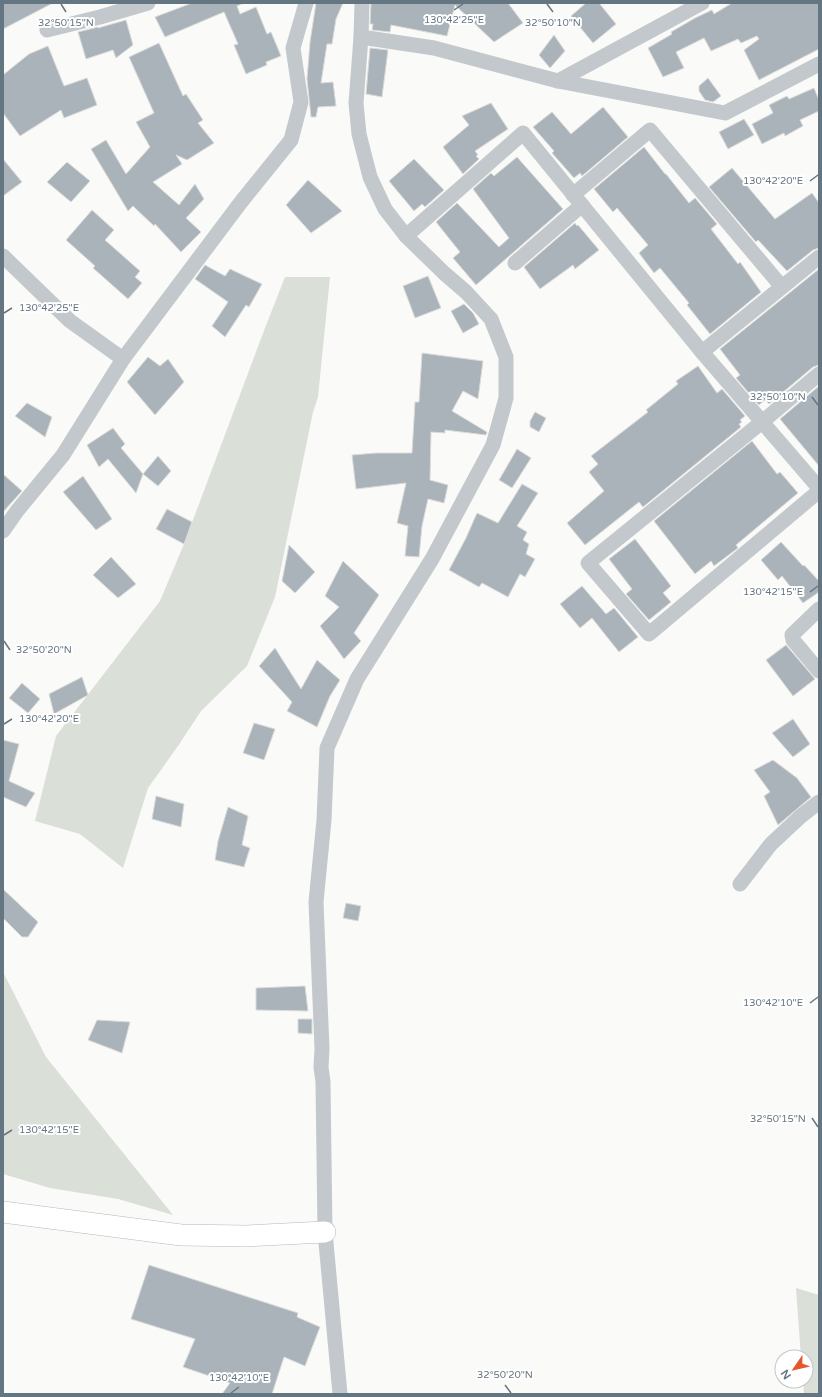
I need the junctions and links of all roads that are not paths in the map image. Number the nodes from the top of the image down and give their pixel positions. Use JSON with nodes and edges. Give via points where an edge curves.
{"nodes":[{"id":1,"x":148,"y":3,"type":"edge"},
{"id":2,"x":306,"y":3,"type":"edge"},
{"id":3,"x":362,"y":3,"type":"edge"},
{"id":4,"x":702,"y":3,"type":"edge"},
{"id":5,"x":47,"y":30,"type":"dead end"},
{"id":6,"x":361,"y":37,"type":"junction"},
{"id":7,"x":819,"y":64,"type":"edge"},
{"id":8,"x":558,"y":81,"type":"junction"},
{"id":9,"x":577,"y":200,"type":"junction"},
{"id":10,"x":406,"y":236,"type":"junction"},
{"id":11,"x":3,"y":256,"type":"edge"},
{"id":12,"x":819,"y":257,"type":"edge"},
{"id":13,"x":515,"y":263,"type":"dead end"},
{"id":14,"x":782,"y":287,"type":"junction"},
{"id":15,"x":702,"y":352,"type":"junction"},
{"id":16,"x":123,"y":359,"type":"junction"},
{"id":17,"x":819,"y":374,"type":"edge"},
{"id":18,"x":762,"y":422,"type":"junction"},
{"id":19,"x":819,"y":488,"type":"edge"},
{"id":20,"x":819,"y":492,"type":"edge"},
{"id":21,"x":3,"y":531,"type":"edge"},
{"id":22,"x":819,"y":609,"type":"edge"},
{"id":23,"x":819,"y":671,"type":"edge"},
{"id":24,"x":819,"y":802,"type":"edge"},
{"id":25,"x":740,"y":884,"type":"dead end"},
{"id":26,"x":3,"y":1212,"type":"edge"},
{"id":27,"x":325,"y":1232,"type":"junction"},
{"id":28,"x":340,"y":1394,"type":"edge"}],
"edges":[{"from":1,"to":5,"type":"street"},
{"from":2,"to":16,"type":"street","via":[[292,48],[301,102],[291,140]]},
{"from":3,"to":6,"type":"street"},
{"from":4,"to":8,"type":"street"},
{"from":6,"to":8,"type":"street","via":[[434,48]]},
{"from":6,"to":10,"type":"street","via":[[356,103],[359,134],[370,177],[385,209]]},
{"from":7,"to":8,"type":"street","via":[[725,113]]},
{"from":9,"to":10,"type":"street","via":[[523,133]]},
{"from":9,"to":13,"type":"street"},
{"from":9,"to":14,"type":"street","via":[[650,130]]},
{"from":9,"to":15,"type":"street"},
{"from":10,"to":27,"type":"street","via":[[491,319],[506,357],[506,398],[493,445],[432,559],[357,678],[327,748],[324,820],[316,902],[323,1082]]},
{"from":11,"to":16,"type":"street","via":[[70,321]]},
{"from":12,"to":14,"type":"street"},
{"from":14,"to":15,"type":"street"},
{"from":15,"to":18,"type":"street"},
{"from":16,"to":21,"type":"street","via":[[63,455]]},
{"from":17,"to":18,"type":"street"},
{"from":18,"to":19,"type":"street"},
{"from":18,"to":20,"type":"street","via":[[588,563],[649,634]]},
{"from":22,"to":23,"type":"street","via":[[792,634],[793,640]]},
{"from":24,"to":25,"type":"street","via":[[771,844]]},
{"from":26,"to":27,"type":"street","via":[[181,1235],[246,1236]]},
{"from":27,"to":28,"type":"street"}]}
